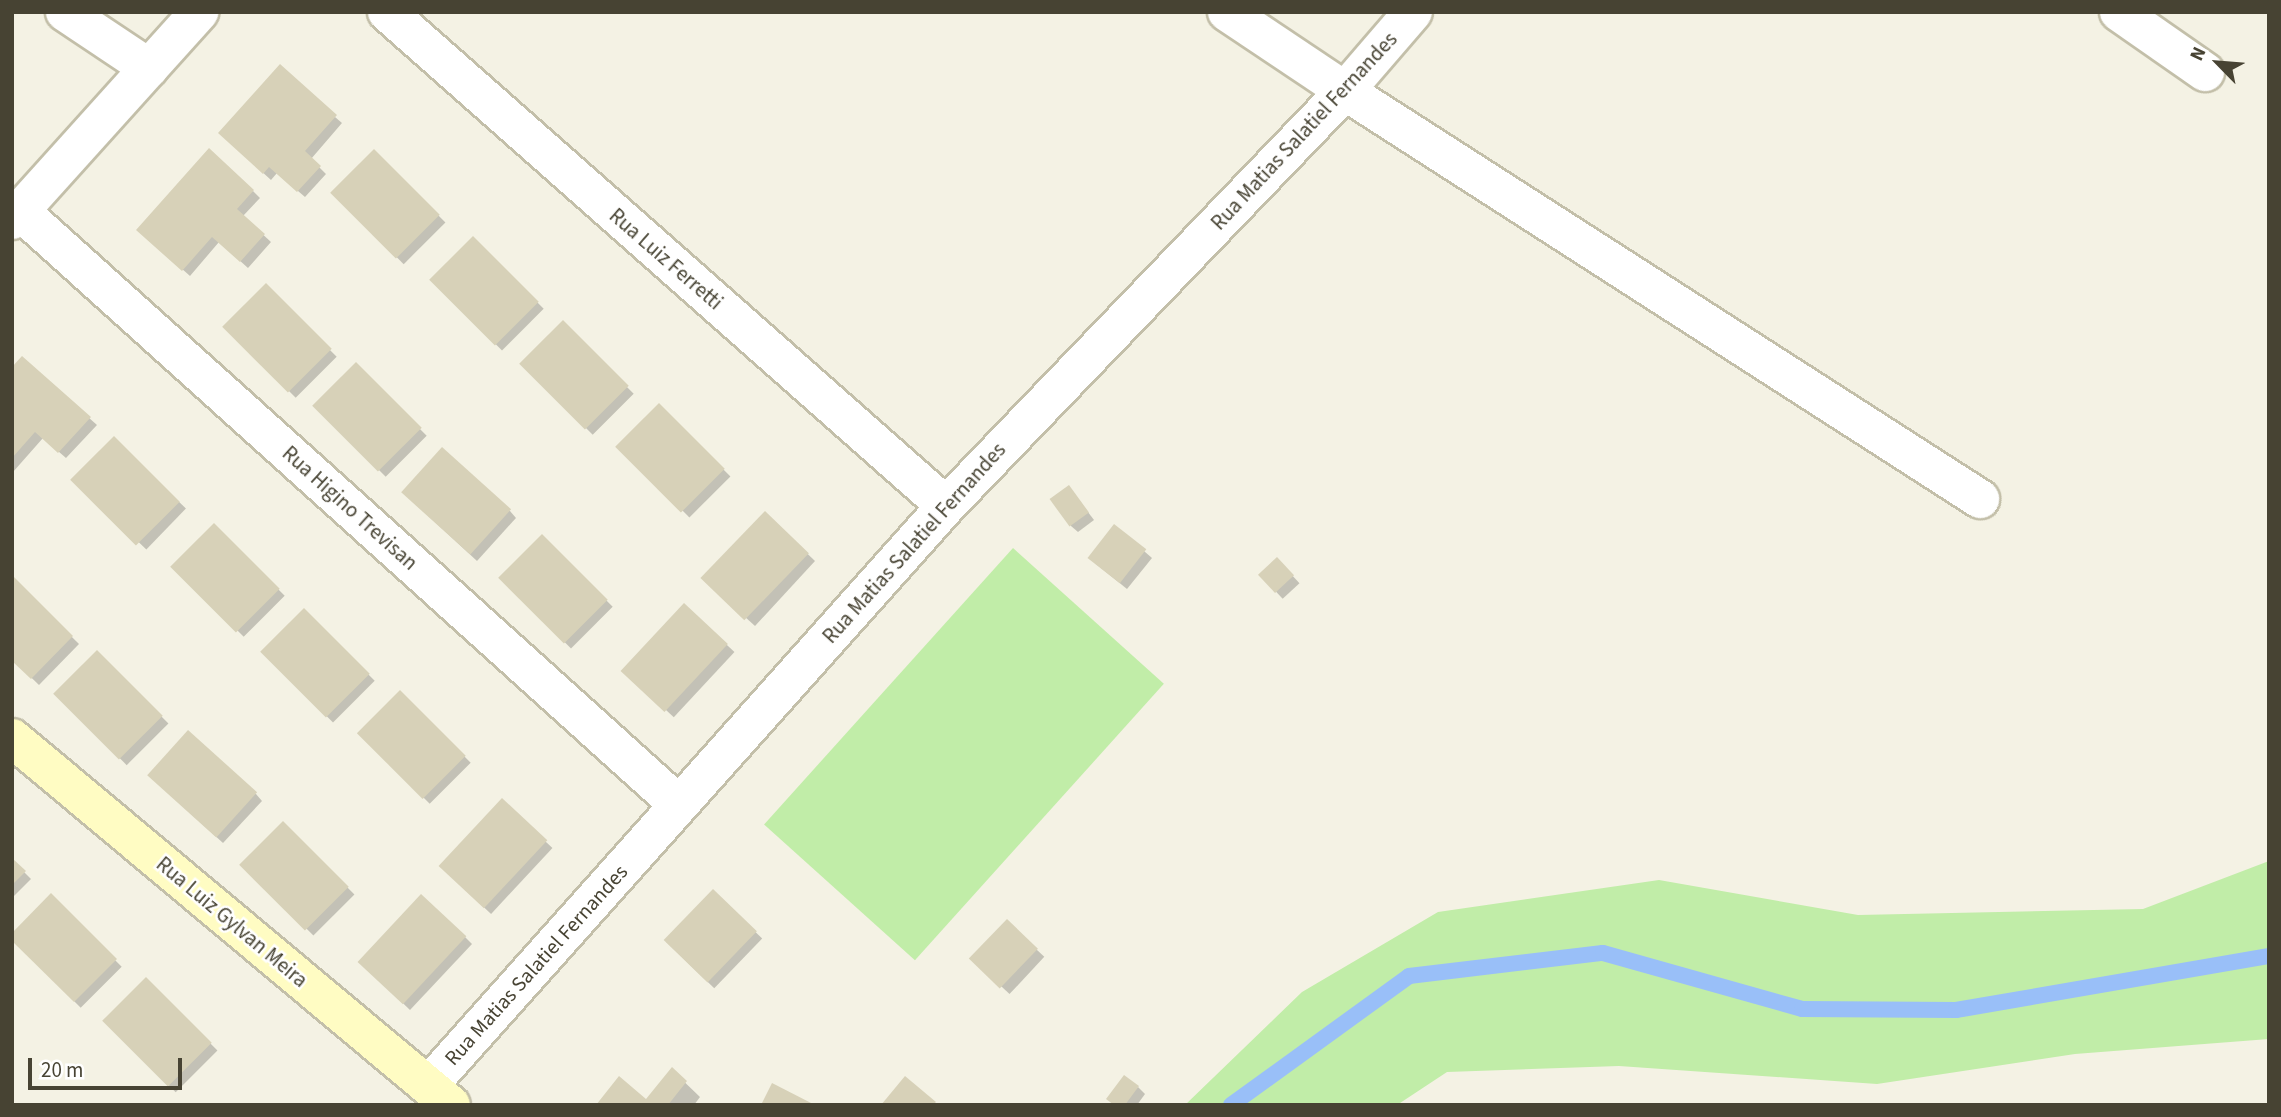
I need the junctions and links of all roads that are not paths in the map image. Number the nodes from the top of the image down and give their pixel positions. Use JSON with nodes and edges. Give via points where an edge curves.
{"nodes":[{"id":1,"x":65,"y":12,"type":"edge"},
{"id":2,"x":199,"y":12,"type":"edge"},
{"id":3,"x":387,"y":12,"type":"edge"},
{"id":4,"x":1227,"y":12,"type":"edge"},
{"id":5,"x":1413,"y":12,"type":"edge"},
{"id":6,"x":2119,"y":12,"type":"edge"},
{"id":7,"x":149,"y":68,"type":"junction"},
{"id":8,"x":2205,"y":72,"type":"dead end"},
{"id":9,"x":1345,"y":91,"type":"junction"},
{"id":10,"x":16,"y":215,"type":"edge"},
{"id":11,"x":1980,"y":499,"type":"dead end"},
{"id":12,"x":946,"y":506,"type":"junction"},
{"id":13,"x":12,"y":738,"type":"edge"},
{"id":14,"x":679,"y":805,"type":"junction"},
{"id":15,"x":440,"y":1095,"type":"edge"}],
"edges":[{"from":1,"to":7,"type":"street"},
{"from":2,"to":7,"type":"street"},
{"from":3,"to":12,"type":"street","name":"Rua Luiz Ferretti"},
{"from":4,"to":9,"type":"street"},
{"from":5,"to":9,"type":"street","name":"Rua Matias Salatiel Fernandes"},
{"from":6,"to":8,"type":"street"},
{"from":7,"to":10,"type":"street"},
{"from":9,"to":11,"type":"street"},
{"from":9,"to":12,"type":"street","name":"Rua Matias Salatiel Fernandes"},
{"from":10,"to":14,"type":"street","name":"Rua Higino Trevisan"},
{"from":12,"to":14,"type":"street","name":"Rua Matias Salatiel Fernandes"},
{"from":13,"to":15,"type":"street","name":"Rua Luiz Gylvan Meira"},
{"from":14,"to":15,"type":"street","name":"Rua Matias Salatiel Fernandes"}]}
